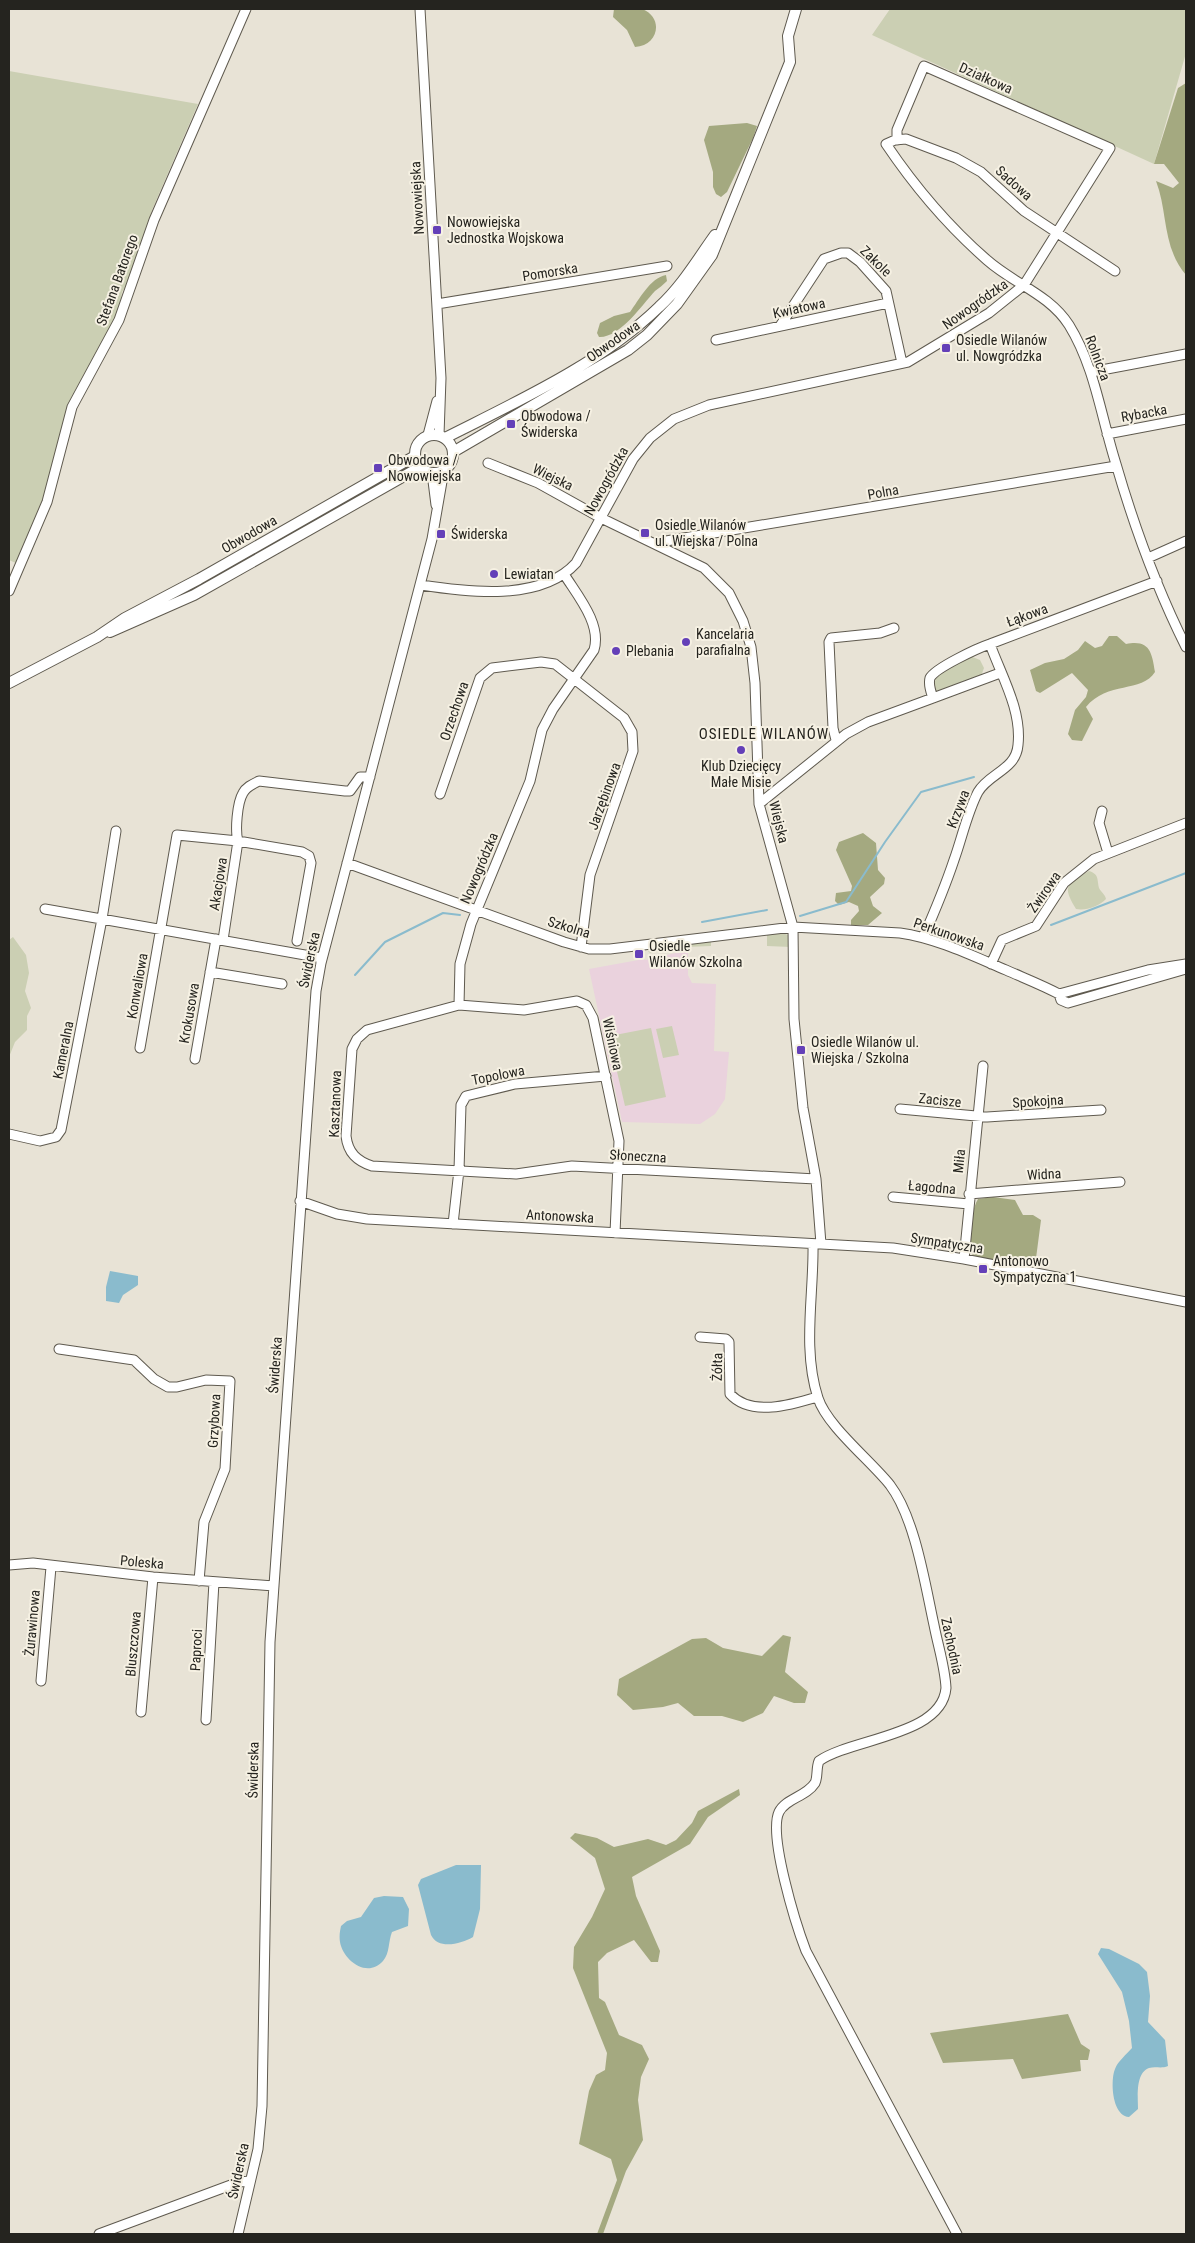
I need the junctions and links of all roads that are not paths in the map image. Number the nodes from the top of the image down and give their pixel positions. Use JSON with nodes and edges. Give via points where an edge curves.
{"nodes":[{"id":1,"x":246,"y":9,"type":"edge"},
{"id":2,"x":420,"y":9,"type":"edge"},
{"id":3,"x":796,"y":9,"type":"edge"},
{"id":4,"x":897,"y":140,"type":"junction"},
{"id":5,"x":1110,"y":148,"type":"joint"},
{"id":6,"x":722,"y":226,"type":"junction"},
{"id":7,"x":1057,"y":233,"type":"junction"},
{"id":8,"x":667,"y":266,"type":"dead end"},
{"id":9,"x":1115,"y":271,"type":"dead end"},
{"id":10,"x":1024,"y":284,"type":"junction"},
{"id":11,"x":888,"y":303,"type":"junction"},
{"id":12,"x":437,"y":304,"type":"junction"},
{"id":13,"x":780,"y":326,"type":"junction"},
{"id":14,"x":716,"y":340,"type":"dead end"},
{"id":15,"x":1186,"y":354,"type":"edge"},
{"id":16,"x":902,"y":363,"type":"junction"},
{"id":17,"x":1091,"y":372,"type":"junction"},
{"id":18,"x":440,"y":386,"type":"junction"},
{"id":19,"x":1186,"y":419,"type":"edge"},
{"id":20,"x":1107,"y":434,"type":"junction"},
{"id":21,"x":428,"y":435,"type":"junction"},
{"id":22,"x":442,"y":437,"type":"junction"},
{"id":23,"x":453,"y":452,"type":"junction"},
{"id":24,"x":415,"y":456,"type":"junction"},
{"id":25,"x":488,"y":463,"type":"dead end"},
{"id":26,"x":1116,"y":466,"type":"junction"},
{"id":27,"x":420,"y":467,"type":"junction"},
{"id":28,"x":444,"y":470,"type":"junction"},
{"id":29,"x":432,"y":473,"type":"junction"},
{"id":30,"x":438,"y":510,"type":"junction"},
{"id":31,"x":601,"y":518,"type":"junction"},
{"id":32,"x":1186,"y":541,"type":"edge"},
{"id":33,"x":654,"y":543,"type":"junction"},
{"id":34,"x":1148,"y":558,"type":"junction"},
{"id":35,"x":564,"y":574,"type":"junction"},
{"id":36,"x":1157,"y":581,"type":"junction"},
{"id":37,"x":421,"y":585,"type":"junction"},
{"id":38,"x":9,"y":591,"type":"edge"},
{"id":39,"x":894,"y":628,"type":"dead end"},
{"id":40,"x":97,"y":637,"type":"junction"},
{"id":41,"x":990,"y":644,"type":"junction"},
{"id":42,"x":1186,"y":647,"type":"edge"},
{"id":43,"x":1000,"y":673,"type":"junction"},
{"id":44,"x":574,"y":678,"type":"junction"},
{"id":45,"x":9,"y":683,"type":"edge"},
{"id":46,"x":933,"y":698,"type":"junction"},
{"id":47,"x":836,"y":740,"type":"junction"},
{"id":48,"x":370,"y":778,"type":"junction"},
{"id":49,"x":440,"y":794,"type":"dead end"},
{"id":50,"x":759,"y":804,"type":"junction"},
{"id":51,"x":1102,"y":812,"type":"dead end"},
{"id":52,"x":1186,"y":823,"type":"edge"},
{"id":53,"x":116,"y":831,"type":"dead end"},
{"id":54,"x":238,"y":842,"type":"junction"},
{"id":55,"x":1108,"y":853,"type":"junction"},
{"id":56,"x":348,"y":863,"type":"junction"},
{"id":57,"x":476,"y":908,"type":"junction"},
{"id":58,"x":45,"y":909,"type":"dead end"},
{"id":59,"x":102,"y":919,"type":"junction"},
{"id":60,"x":793,"y":928,"type":"junction"},
{"id":61,"x":162,"y":929,"type":"junction"},
{"id":62,"x":923,"y":938,"type":"junction"},
{"id":63,"x":220,"y":939,"type":"junction"},
{"id":64,"x":297,"y":941,"type":"dead end"},
{"id":65,"x":581,"y":947,"type":"junction"},
{"id":66,"x":322,"y":958,"type":"junction"},
{"id":67,"x":991,"y":964,"type":"junction"},
{"id":68,"x":1186,"y":964,"type":"edge"},
{"id":69,"x":1186,"y":969,"type":"edge"},
{"id":70,"x":210,"y":972,"type":"junction"},
{"id":71,"x":282,"y":984,"type":"dead end"},
{"id":72,"x":1059,"y":994,"type":"junction"},
{"id":73,"x":459,"y":1006,"type":"junction"},
{"id":74,"x":445,"y":1008,"type":"joint"},
{"id":75,"x":140,"y":1048,"type":"dead end"},
{"id":76,"x":195,"y":1059,"type":"dead end"},
{"id":77,"x":983,"y":1066,"type":"dead end"},
{"id":78,"x":606,"y":1076,"type":"junction"},
{"id":79,"x":900,"y":1109,"type":"dead end"},
{"id":80,"x":1100,"y":1110,"type":"dead end"},
{"id":81,"x":977,"y":1116,"type":"junction"},
{"id":82,"x":9,"y":1134,"type":"edge"},
{"id":83,"x":619,"y":1169,"type":"junction"},
{"id":84,"x":459,"y":1170,"type":"junction"},
{"id":85,"x":816,"y":1179,"type":"junction"},
{"id":86,"x":1120,"y":1182,"type":"dead end"},
{"id":87,"x":893,"y":1197,"type":"dead end"},
{"id":88,"x":969,"y":1199,"type":"junction"},
{"id":89,"x":300,"y":1201,"type":"junction"},
{"id":90,"x":453,"y":1224,"type":"junction"},
{"id":91,"x":615,"y":1233,"type":"junction"},
{"id":92,"x":817,"y":1244,"type":"junction"},
{"id":93,"x":964,"y":1259,"type":"junction"},
{"id":94,"x":1186,"y":1302,"type":"edge"},
{"id":95,"x":700,"y":1337,"type":"dead end"},
{"id":96,"x":59,"y":1349,"type":"dead end"},
{"id":97,"x":818,"y":1397,"type":"junction"},
{"id":98,"x":9,"y":1565,"type":"edge"},
{"id":99,"x":50,"y":1566,"type":"junction"},
{"id":100,"x":153,"y":1577,"type":"junction"},
{"id":101,"x":199,"y":1581,"type":"junction"},
{"id":102,"x":214,"y":1582,"type":"junction"},
{"id":103,"x":274,"y":1586,"type":"junction"},
{"id":104,"x":41,"y":1681,"type":"dead end"},
{"id":105,"x":141,"y":1712,"type":"dead end"},
{"id":106,"x":206,"y":1720,"type":"dead end"},
{"id":107,"x":250,"y":2182,"type":"junction"},
{"id":108,"x":99,"y":2234,"type":"edge"},
{"id":109,"x":238,"y":2234,"type":"edge"},
{"id":110,"x":957,"y":2234,"type":"edge"}],
"edges":[{"from":1,"to":38,"type":"street","name":"Stefana Batorego","via":[[154,220],[119,320],[72,407],[47,502]]},
{"from":2,"to":12,"type":"street","name":"Nowowiejska"},
{"from":3,"to":6,"type":"main road","name":"Obwodowa","via":[[788,36],[790,62]]},
{"from":4,"to":5,"type":"street","name":"Działkowa","via":[[897,130],[924,66]]},
{"from":4,"to":7,"type":"street","name":"Sadowa","via":[[906,139],[971,166],[1024,211]]},
{"from":4,"to":10,"type":"street","name":"Rolnicza","via":[[886,144],[938,213],[987,260]]},
{"from":5,"to":7,"type":"street","name":"Nowogródzka"},
{"from":6,"to":22,"type":"main road","name":"Obwodowa","via":[[676,290],[618,342],[585,364]]},
{"from":6,"to":23,"type":"main road","name":"Obwodowa","via":[[712,255],[692,286],[647,335],[592,372]]},
{"from":7,"to":9,"type":"street","name":"Sadowa"},
{"from":7,"to":10,"type":"street","name":"Nowogródzka"},
{"from":8,"to":12,"type":"street","name":"Pomorska"},
{"from":10,"to":16,"type":"street","name":"Nowogródzka","via":[[970,326]]},
{"from":10,"to":17,"type":"street","name":"Rolnicza","via":[[1050,302],[1064,319]]},
{"from":11,"to":13,"type":"street","name":"Kwiatowa"},
{"from":11,"to":13,"type":"street","name":"Zakole","via":[[881,284],[852,255],[841,253],[824,259]]},
{"from":11,"to":16,"type":"street","name":"Zakole"},
{"from":12,"to":18,"type":"street","name":"Nowowiejska"},
{"from":13,"to":14,"type":"street","name":"Kwiatowa"},
{"from":15,"to":17,"type":"street"},
{"from":16,"to":31,"type":"street","name":"Nowogródzka","via":[[709,405],[683,414],[664,425],[639,451]]},
{"from":17,"to":20,"type":"street","name":"Rolnicza"},
{"from":18,"to":21,"type":"street","name":"Nowowiejska"},
{"from":18,"to":22,"type":"street","name":"Nowowiejska"},
{"from":19,"to":20,"type":"street","name":"Rybacka"},
{"from":20,"to":26,"type":"street","name":"Rolnicza"},
{"from":21,"to":22,"type":"main road","name":"Obwodowa"},
{"from":21,"to":24,"type":"main road","via":[[417,443]]},
{"from":22,"to":23,"type":"main road"},
{"from":23,"to":28,"type":"main road","via":[[451,462]]},
{"from":24,"to":27,"type":"main road"},
{"from":24,"to":40,"type":"main road","name":"Obwodowa","via":[[125,618]]},
{"from":25,"to":31,"type":"street","name":"Wiejska","via":[[538,483]]},
{"from":26,"to":33,"type":"street","name":"Polna"},
{"from":26,"to":34,"type":"street","name":"Rolnicza"},
{"from":27,"to":29,"type":"main road"},
{"from":27,"to":40,"type":"main road","name":"Obwodowa","via":[[194,595]]},
{"from":28,"to":29,"type":"main road"},
{"from":28,"to":30,"type":"street","name":"Świderska"},
{"from":29,"to":30,"type":"street","name":"Świderska"},
{"from":30,"to":37,"type":"street","name":"Świderska"},
{"from":31,"to":33,"type":"street","name":"Wiejska"},
{"from":31,"to":35,"type":"street","name":"Nowogródzka","via":[[576,563]]},
{"from":32,"to":34,"type":"street"},
{"from":33,"to":50,"type":"street","name":"Wiejska","via":[[709,572],[729,594],[743,621],[751,647],[755,683]]},
{"from":34,"to":36,"type":"street","name":"Rolnicza"},
{"from":35,"to":37,"type":"street","via":[[533,586],[505,591],[479,592]]},
{"from":35,"to":44,"type":"street","name":"Nowogródzka","via":[[592,622],[596,636],[594,650]]},
{"from":36,"to":41,"type":"street","name":"Łąkowa"},
{"from":36,"to":42,"type":"street","name":"Rolnicza"},
{"from":37,"to":48,"type":"street","name":"Świderska"},
{"from":39,"to":47,"type":"street","via":[[880,633],[832,638],[829,642]]},
{"from":40,"to":45,"type":"main road","name":"Obwodowa"},
{"from":41,"to":43,"type":"street","name":"Krzywa"},
{"from":41,"to":46,"type":"street","name":"Łąkowa","via":[[933,675],[929,684]]},
{"from":43,"to":46,"type":"street"},
{"from":43,"to":62,"type":"street","name":"Krzywa","via":[[1017,718],[1017,752],[1011,764],[986,782],[976,796]]},
{"from":44,"to":49,"type":"street","name":"Orzechowa","via":[[560,666],[547,662],[488,670],[480,678]]},
{"from":44,"to":57,"type":"street","name":"Nowogródzka","via":[[545,724],[527,789]]},
{"from":44,"to":65,"type":"street","name":"Jarzębinowa","via":[[624,718],[634,741],[631,760],[590,875]]},
{"from":46,"to":47,"type":"street","via":[[868,722]]},
{"from":47,"to":50,"type":"street"},
{"from":48,"to":54,"type":"street","via":[[360,778],[350,791],[259,781],[242,794],[235,831]]},
{"from":48,"to":56,"type":"street","name":"Świderska"},
{"from":50,"to":60,"type":"street","name":"Wiejska"},
{"from":51,"to":55,"type":"street","via":[[1099,823]]},
{"from":52,"to":55,"type":"street","name":"Żwirowa"},
{"from":53,"to":59,"type":"street"},
{"from":54,"to":61,"type":"street","name":"Konwaliowa","via":[[176,835]]},
{"from":54,"to":63,"type":"street","name":"Akacjowa"},
{"from":54,"to":64,"type":"street","name":"Akacjowa","via":[[302,852],[309,856],[311,863]]},
{"from":55,"to":67,"type":"street","name":"Żwirowa","via":[[1088,862],[1064,884],[1036,926],[1002,940]]},
{"from":56,"to":57,"type":"street","name":"Szkolna"},
{"from":56,"to":66,"type":"street","name":"Świderska"},
{"from":57,"to":65,"type":"street","name":"Szkolna"},
{"from":57,"to":73,"type":"street","name":"Nowogródzka","via":[[460,964]]},
{"from":58,"to":59,"type":"street"},
{"from":59,"to":61,"type":"street"},
{"from":59,"to":82,"type":"street","name":"Kameralna","via":[[61,1130],[56,1138],[40,1141]]},
{"from":60,"to":62,"type":"street","name":"Perkunowska","via":[[900,933]]},
{"from":60,"to":65,"type":"street","name":"Szkolna","via":[[610,949]]},
{"from":60,"to":85,"type":"street","name":"Wiejska","via":[[796,1050]]},
{"from":61,"to":63,"type":"street"},
{"from":61,"to":75,"type":"street","name":"Konwaliowa"},
{"from":62,"to":67,"type":"street","name":"Perkunowska"},
{"from":63,"to":66,"type":"street"},
{"from":63,"to":70,"type":"street","name":"Krokusowa"},
{"from":66,"to":89,"type":"street","name":"Świderska","via":[[313,1020]]},
{"from":67,"to":72,"type":"street","name":"Perkunowska"},
{"from":68,"to":72,"type":"street","via":[[1148,970]]},
{"from":69,"to":72,"type":"street","name":"Perkunowska","via":[[1075,1002],[1065,1003]]},
{"from":70,"to":71,"type":"street","name":"Krokusowa"},
{"from":70,"to":76,"type":"street","name":"Krokusowa"},
{"from":73,"to":74,"type":"street","name":"Wiśniowa"},
{"from":73,"to":78,"type":"street","name":"Wiśniowa","via":[[515,1010],[581,1002],[592,1013]]},
{"from":74,"to":84,"type":"street","name":"Kasztanowa","via":[[372,1028],[356,1039],[351,1055],[346,1136],[354,1157],[372,1166]]},
{"from":77,"to":81,"type":"street","name":"Miła"},
{"from":78,"to":83,"type":"street","name":"Wiśniowa","via":[[617,1130]]},
{"from":78,"to":84,"type":"street","name":"Topolowa","via":[[515,1084],[466,1096],[461,1105]]},
{"from":79,"to":81,"type":"street","name":"Zacisze"},
{"from":80,"to":81,"type":"street","name":"Spokojna"},
{"from":81,"to":88,"type":"street","name":"Miła"},
{"from":83,"to":84,"type":"street","name":"Słoneczna","via":[[564,1166],[528,1174]]},
{"from":83,"to":85,"type":"street","name":"Słoneczna"},
{"from":83,"to":91,"type":"street","name":"Wiśniowa"},
{"from":84,"to":90,"type":"street","name":"Topolowa"},
{"from":85,"to":92,"type":"street","name":"Wiejska"},
{"from":86,"to":88,"type":"street","name":"Widna"},
{"from":87,"to":88,"type":"street","name":"Łagodna"},
{"from":88,"to":93,"type":"street","name":"Miła"},
{"from":89,"to":90,"type":"street","name":"Antonowska","via":[[351,1217]]},
{"from":89,"to":103,"type":"street","name":"Świderska"},
{"from":90,"to":91,"type":"street","name":"Antonowska"},
{"from":91,"to":92,"type":"street","name":"Antonowska"},
{"from":92,"to":93,"type":"street","name":"Sympatyczna","via":[[893,1248]]},
{"from":92,"to":97,"type":"street","name":"Zachodnia","via":[[810,1344]]},
{"from":93,"to":94,"type":"street","name":"Sympatyczna"},
{"from":95,"to":97,"type":"street","name":"Żółta","via":[[729,1342],[730,1394],[742,1404],[798,1403]]},
{"from":96,"to":101,"type":"street","name":"Grzybowa","via":[[134,1360],[154,1380],[168,1387],[177,1388],[206,1380],[230,1381],[225,1469],[204,1522]]},
{"from":97,"to":110,"type":"street","name":"Zachodnia","via":[[829,1418],[890,1486],[903,1508],[927,1595],[946,1688],[942,1703],[925,1720],[819,1761],[816,1781],[810,1789],[780,1809],[778,1833],[794,1918],[806,1951]]},
{"from":98,"to":99,"type":"street","name":"Poleska","via":[[33,1563]]},
{"from":99,"to":100,"type":"street","name":"Poleska"},
{"from":99,"to":104,"type":"street","name":"Żurawinowa"},
{"from":100,"to":101,"type":"street","name":"Poleska"},
{"from":100,"to":105,"type":"street","name":"Bluszczowa"},
{"from":101,"to":102,"type":"street","name":"Poleska"},
{"from":102,"to":103,"type":"street","name":"Poleska"},
{"from":102,"to":106,"type":"street","name":"Paproci"},
{"from":103,"to":107,"type":"street","name":"Świderska","via":[[267,1720],[262,2106],[258,2149]]},
{"from":107,"to":108,"type":"street","via":[[239,2182]]},
{"from":107,"to":109,"type":"street","name":"Świderska"}]}
